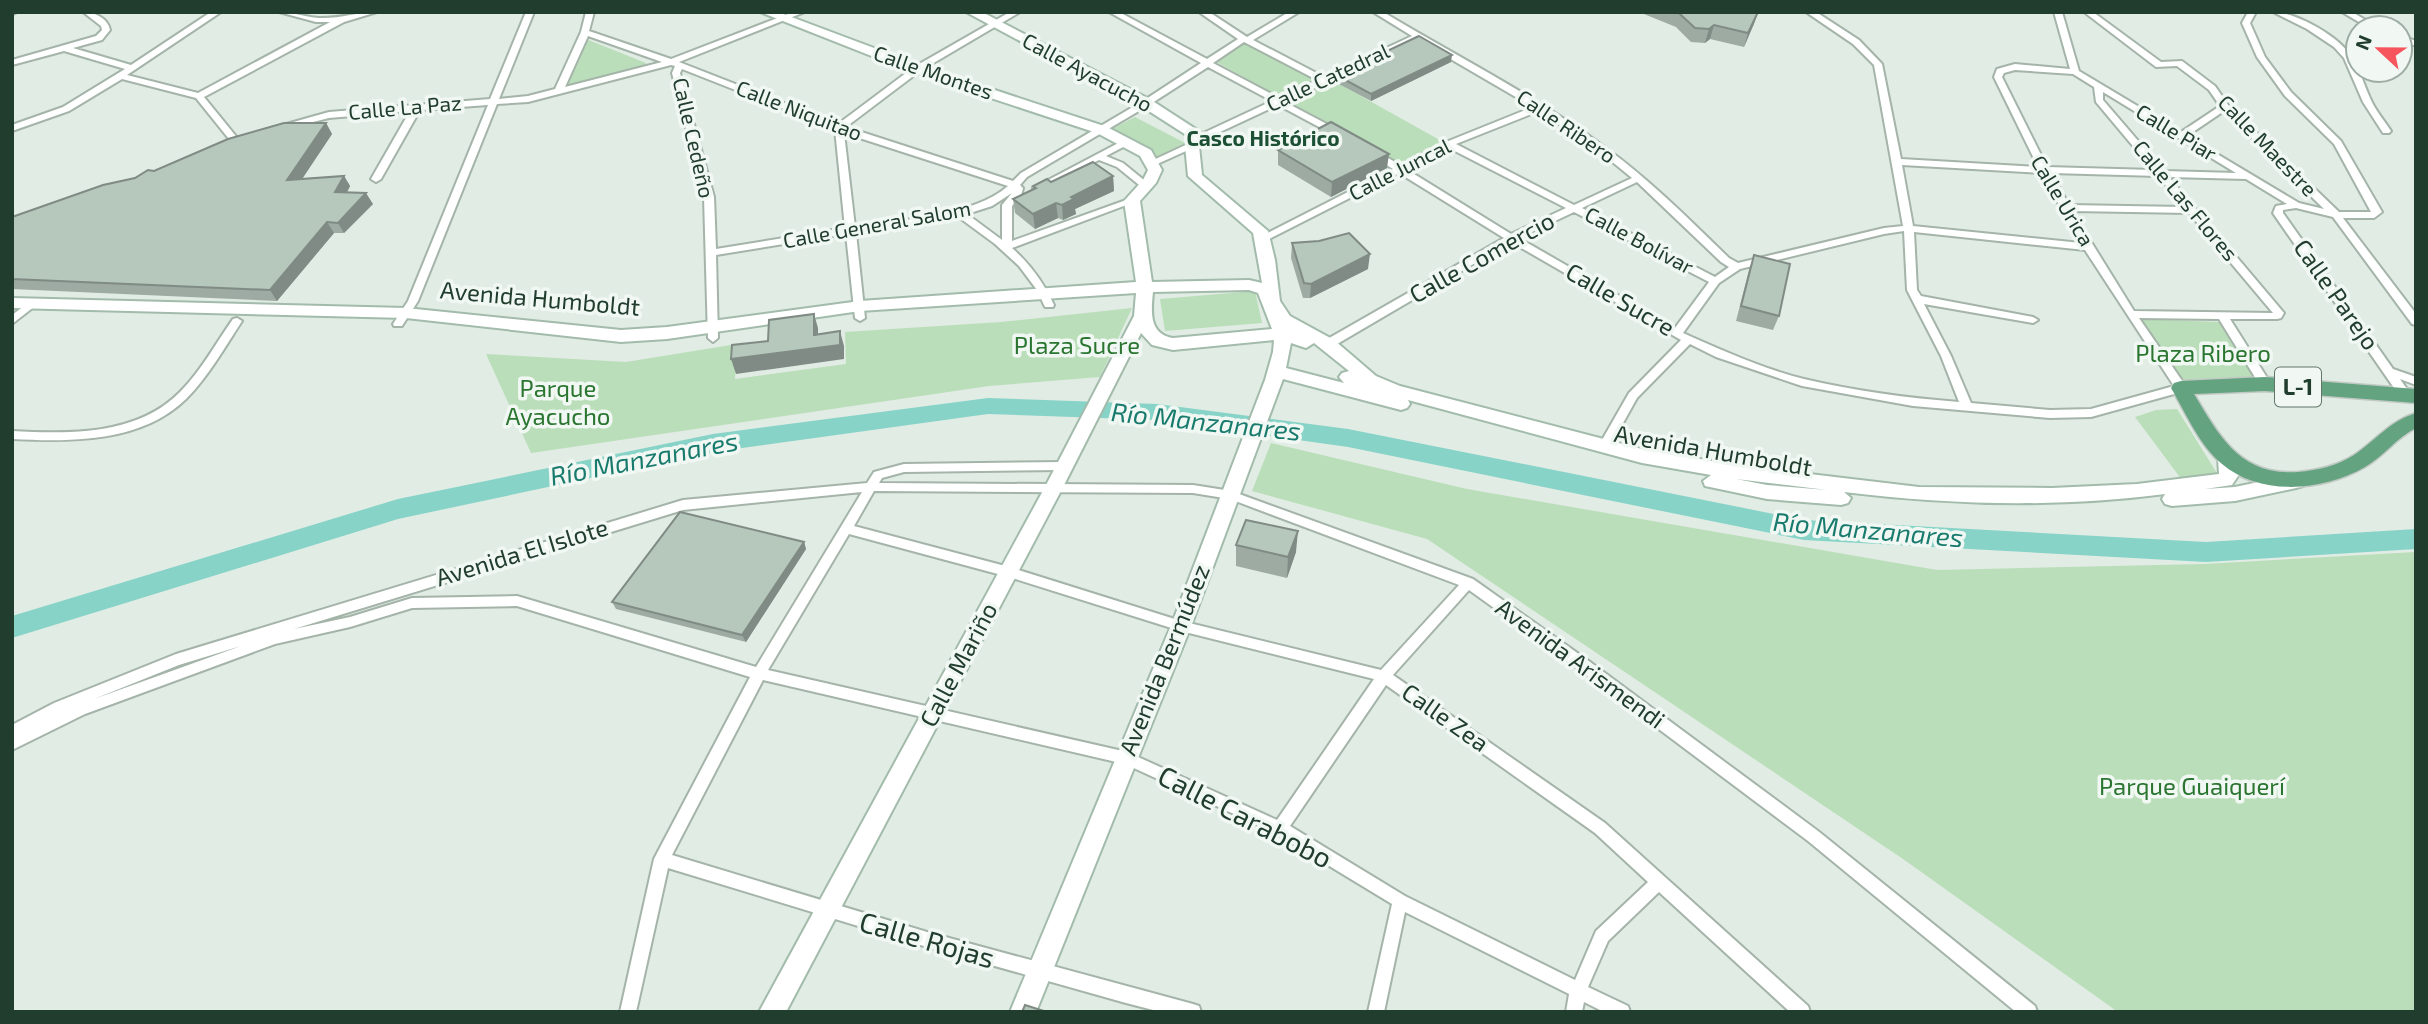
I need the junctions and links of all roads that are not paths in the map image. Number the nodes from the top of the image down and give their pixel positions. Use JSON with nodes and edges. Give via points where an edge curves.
{"nodes":[{"id":1,"x":87,"y":12,"type":"edge"},
{"id":2,"x":217,"y":12,"type":"edge"},
{"id":3,"x":283,"y":12,"type":"edge"},
{"id":4,"x":373,"y":12,"type":"edge"},
{"id":5,"x":530,"y":12,"type":"edge"},
{"id":6,"x":590,"y":12,"type":"edge"},
{"id":7,"x":766,"y":12,"type":"edge"},
{"id":8,"x":801,"y":12,"type":"edge"},
{"id":9,"x":972,"y":12,"type":"edge"},
{"id":10,"x":1016,"y":12,"type":"edge"},
{"id":11,"x":1113,"y":12,"type":"edge"},
{"id":12,"x":1203,"y":12,"type":"edge"},
{"id":13,"x":1296,"y":12,"type":"edge"},
{"id":14,"x":1377,"y":12,"type":"edge"},
{"id":15,"x":1810,"y":12,"type":"edge"},
{"id":16,"x":2058,"y":12,"type":"edge"},
{"id":17,"x":2088,"y":12,"type":"edge"},
{"id":18,"x":2252,"y":12,"type":"edge"},
{"id":19,"x":2277,"y":12,"type":"edge"},
{"id":20,"x":783,"y":19,"type":"junction"},
{"id":21,"x":341,"y":20,"type":"junction"},
{"id":22,"x":994,"y":23,"type":"junction"},
{"id":23,"x":585,"y":32,"type":"junction"},
{"id":24,"x":1417,"y":37,"type":"junction"},
{"id":25,"x":1246,"y":39,"type":"junction"},
{"id":26,"x":67,"y":49,"type":"junction"},
{"id":27,"x":1209,"y":62,"type":"junction"},
{"id":28,"x":12,"y":63,"type":"edge"},
{"id":29,"x":675,"y":63,"type":"junction"},
{"id":30,"x":131,"y":68,"type":"junction"},
{"id":31,"x":917,"y":69,"type":"junction"},
{"id":32,"x":2075,"y":72,"type":"junction"},
{"id":33,"x":121,"y":76,"type":"junction"},
{"id":34,"x":1322,"y":79,"type":"junction"},
{"id":35,"x":2098,"y":86,"type":"junction"},
{"id":36,"x":558,"y":92,"type":"junction"},
{"id":37,"x":199,"y":96,"type":"junction"},
{"id":38,"x":497,"y":100,"type":"junction"},
{"id":39,"x":1279,"y":100,"type":"junction"},
{"id":40,"x":1146,"y":103,"type":"junction"},
{"id":41,"x":417,"y":107,"type":"junction"},
{"id":42,"x":1541,"y":107,"type":"junction"},
{"id":43,"x":2225,"y":107,"type":"junction"},
{"id":44,"x":12,"y":128,"type":"edge"},
{"id":45,"x":839,"y":128,"type":"junction"},
{"id":46,"x":1102,"y":130,"type":"junction"},
{"id":47,"x":2386,"y":131,"type":"dead end"},
{"id":48,"x":262,"y":133,"type":"edge"},
{"id":49,"x":2181,"y":136,"type":"junction"},
{"id":50,"x":249,"y":138,"type":"edge"},
{"id":51,"x":1196,"y":141,"type":"junction"},
{"id":52,"x":1352,"y":141,"type":"edge"},
{"id":53,"x":236,"y":142,"type":"junction"},
{"id":54,"x":1126,"y":142,"type":"junction"},
{"id":55,"x":1449,"y":144,"type":"junction"},
{"id":56,"x":223,"y":147,"type":"edge"},
{"id":57,"x":1364,"y":148,"type":"edge"},
{"id":58,"x":1098,"y":156,"type":"junction"},
{"id":59,"x":1898,"y":162,"type":"junction"},
{"id":60,"x":1152,"y":163,"type":"junction"},
{"id":61,"x":1401,"y":169,"type":"junction"},
{"id":62,"x":2043,"y":170,"type":"junction"},
{"id":63,"x":2161,"y":173,"type":"junction"},
{"id":64,"x":2249,"y":176,"type":"junction"},
{"id":65,"x":1639,"y":178,"type":"junction"},
{"id":66,"x":376,"y":179,"type":"dead end"},
{"id":67,"x":1015,"y":184,"type":"junction"},
{"id":68,"x":1147,"y":187,"type":"junction"},
{"id":69,"x":1132,"y":201,"type":"junction"},
{"id":70,"x":1007,"y":205,"type":"junction"},
{"id":71,"x":2296,"y":205,"type":"junction"},
{"id":72,"x":1575,"y":208,"type":"junction"},
{"id":73,"x":2066,"y":208,"type":"junction"},
{"id":74,"x":2193,"y":210,"type":"junction"},
{"id":75,"x":959,"y":213,"type":"junction"},
{"id":76,"x":2336,"y":215,"type":"junction"},
{"id":77,"x":1908,"y":228,"type":"junction"},
{"id":78,"x":850,"y":231,"type":"junction"},
{"id":79,"x":1263,"y":238,"type":"junction"},
{"id":80,"x":1511,"y":238,"type":"junction"},
{"id":81,"x":1007,"y":246,"type":"junction"},
{"id":82,"x":2090,"y":247,"type":"junction"},
{"id":83,"x":711,"y":253,"type":"junction"},
{"id":84,"x":1736,"y":267,"type":"junction"},
{"id":85,"x":1715,"y":281,"type":"junction"},
{"id":86,"x":1916,"y":299,"type":"junction"},
{"id":87,"x":1047,"y":300,"type":"junction"},
{"id":88,"x":1144,"y":301,"type":"junction"},
{"id":89,"x":1272,"y":304,"type":"junction"},
{"id":90,"x":18,"y":311,"type":"edge"},
{"id":91,"x":860,"y":312,"type":"junction"},
{"id":92,"x":2131,"y":314,"type":"junction"},
{"id":93,"x":2222,"y":315,"type":"junction"},
{"id":94,"x":402,"y":319,"type":"junction"},
{"id":95,"x":2033,"y":320,"type":"dead end"},
{"id":96,"x":237,"y":321,"type":"junction"},
{"id":97,"x":2416,"y":322,"type":"edge"},
{"id":98,"x":713,"y":332,"type":"junction"},
{"id":99,"x":1282,"y":334,"type":"junction"},
{"id":100,"x":1677,"y":334,"type":"junction"},
{"id":101,"x":1689,"y":339,"type":"junction"},
{"id":102,"x":1328,"y":344,"type":"junction"},
{"id":103,"x":1275,"y":376,"type":"junction"},
{"id":104,"x":2264,"y":384,"type":"junction"},
{"id":105,"x":2181,"y":388,"type":"junction"},
{"id":106,"x":2412,"y":391,"type":"edge"},
{"id":107,"x":1368,"y":395,"type":"junction"},
{"id":108,"x":1967,"y":407,"type":"junction"},
{"id":109,"x":2411,"y":424,"type":"edge"},
{"id":110,"x":12,"y":435,"type":"edge"},
{"id":111,"x":1604,"y":446,"type":"junction"},
{"id":112,"x":2227,"y":457,"type":"junction"},
{"id":113,"x":1064,"y":466,"type":"junction"},
{"id":114,"x":2296,"y":481,"type":"junction"},
{"id":115,"x":870,"y":487,"type":"junction"},
{"id":116,"x":1055,"y":487,"type":"junction"},
{"id":117,"x":1230,"y":495,"type":"junction"},
{"id":118,"x":846,"y":528,"type":"junction"},
{"id":119,"x":1009,"y":572,"type":"junction"},
{"id":120,"x":1468,"y":583,"type":"junction"},
{"id":121,"x":1181,"y":626,"type":"junction"},
{"id":122,"x":759,"y":674,"type":"junction"},
{"id":123,"x":1384,"y":676,"type":"junction"},
{"id":124,"x":933,"y":713,"type":"junction"},
{"id":125,"x":12,"y":732,"type":"edge"},
{"id":126,"x":12,"y":744,"type":"edge"},
{"id":127,"x":1127,"y":758,"type":"junction"},
{"id":128,"x":1280,"y":828,"type":"junction"},
{"id":129,"x":662,"y":859,"type":"junction"},
{"id":130,"x":1659,"y":881,"type":"junction"},
{"id":131,"x":1400,"y":901,"type":"junction"},
{"id":132,"x":826,"y":911,"type":"junction"},
{"id":133,"x":1039,"y":972,"type":"junction"},
{"id":134,"x":1578,"y":991,"type":"junction"},
{"id":135,"x":1799,"y":1011,"type":"edge"},
{"id":136,"x":628,"y":1012,"type":"edge"},
{"id":137,"x":772,"y":1012,"type":"edge"},
{"id":138,"x":1023,"y":1012,"type":"edge"},
{"id":139,"x":1193,"y":1012,"type":"edge"},
{"id":140,"x":1376,"y":1012,"type":"edge"},
{"id":141,"x":1574,"y":1012,"type":"edge"},
{"id":142,"x":1622,"y":1012,"type":"edge"},
{"id":143,"x":2029,"y":1012,"type":"edge"}],
"edges":[{"from":1,"to":26,"type":"street","via":[[106,30],[99,38]]},
{"from":2,"to":30,"type":"street"},
{"from":3,"to":21,"type":"street"},
{"from":4,"to":21,"type":"street"},
{"from":5,"to":38,"type":"street"},
{"from":6,"to":23,"type":"street"},
{"from":7,"to":20,"type":"street","name":"Calle Montes"},
{"from":8,"to":20,"type":"street","name":"Calle La Paz"},
{"from":9,"to":22,"type":"street","name":"Calle Ayacucho"},
{"from":10,"to":22,"type":"street"},
{"from":11,"to":27,"type":"street"},
{"from":12,"to":25,"type":"street"},
{"from":13,"to":25,"type":"street","name":"Calle General Salom"},
{"from":14,"to":24,"type":"street","name":"Calle Ribero"},
{"from":15,"to":59,"type":"street","via":[[1856,42],[1878,64]]},
{"from":16,"to":32,"type":"street"},
{"from":17,"to":43,"type":"street","name":"Calle Maestre","via":[[2159,65],[2179,64],[2212,88]]},
{"from":18,"to":76,"type":"street","name":"Calle Piar","via":[[2246,23],[2261,57],[2288,94],[2338,143],[2377,212]]},
{"from":19,"to":47,"type":"street","via":[[2310,27],[2348,57],[2367,102]]},
{"from":20,"to":29,"type":"street","name":"Calle La Paz"},
{"from":20,"to":31,"type":"street","name":"Calle Montes"},
{"from":21,"to":37,"type":"street"},
{"from":22,"to":31,"type":"street"},
{"from":22,"to":40,"type":"street","name":"Calle Ayacucho"},
{"from":23,"to":29,"type":"street","name":"Calle Niquitao"},
{"from":23,"to":36,"type":"street"},
{"from":24,"to":34,"type":"street","name":"Calle Catedral"},
{"from":24,"to":42,"type":"street","name":"Calle Ribero"},
{"from":25,"to":27,"type":"street","name":"Calle General Salom"},
{"from":25,"to":34,"type":"street"},
{"from":26,"to":28,"type":"street"},
{"from":26,"to":30,"type":"street"},
{"from":27,"to":39,"type":"street"},
{"from":27,"to":40,"type":"street","name":"Calle General Salom"},
{"from":29,"to":36,"type":"street","name":"Calle La Paz"},
{"from":29,"to":45,"type":"street","name":"Calle Niquitao"},
{"from":29,"to":83,"type":"street","name":"Calle Cedeño","via":[[709,197]]},
{"from":30,"to":33,"type":"street"},
{"from":31,"to":45,"type":"street"},
{"from":31,"to":46,"type":"street","name":"Calle Montes"},
{"from":32,"to":35,"type":"street","name":"Calle Piar"},
{"from":32,"to":62,"type":"street","name":"Calle Urica","via":[[2000,71],[1998,78]]},
{"from":33,"to":37,"type":"street"},
{"from":33,"to":44,"type":"street","via":[[66,110]]},
{"from":34,"to":39,"type":"street","name":"Calle Catedral"},
{"from":35,"to":49,"type":"street","name":"Calle Piar"},
{"from":35,"to":63,"type":"street","name":"Calle Las Flores","via":[[2099,100]]},
{"from":36,"to":38,"type":"street","name":"Calle La Paz"},
{"from":37,"to":53,"type":"street"},
{"from":38,"to":41,"type":"street","name":"Calle La Paz"},
{"from":38,"to":94,"type":"street"},
{"from":39,"to":51,"type":"street","name":"Calle Catedral"},
{"from":39,"to":52,"type":"street"},
{"from":40,"to":46,"type":"street","name":"Calle General Salom"},
{"from":40,"to":51,"type":"street","name":"Calle Ayacucho"},
{"from":41,"to":48,"type":"street","name":"Calle La Paz","via":[[329,115]]},
{"from":41,"to":66,"type":"street"},
{"from":42,"to":55,"type":"street","name":"Calle Juncal"},
{"from":42,"to":65,"type":"street","name":"Calle Ribero"},
{"from":43,"to":49,"type":"street"},
{"from":43,"to":76,"type":"street","name":"Calle Maestre"},
{"from":45,"to":67,"type":"street","name":"Calle Niquitao"},
{"from":45,"to":78,"type":"street"},
{"from":46,"to":54,"type":"street","name":"Calle Montes"},
{"from":46,"to":67,"type":"street","name":"Calle General Salom"},
{"from":49,"to":64,"type":"street","name":"Calle Piar"},
{"from":50,"to":53,"type":"street"},
{"from":51,"to":60,"type":"street","name":"Calle Catedral"},
{"from":51,"to":79,"type":"street","via":[[1195,176],[1199,182],[1254,224]]},
{"from":53,"to":56,"type":"street"},
{"from":54,"to":58,"type":"street"},
{"from":54,"to":60,"type":"street","name":"Calle Montes","via":[[1146,153]]},
{"from":55,"to":61,"type":"street","name":"Calle Juncal"},
{"from":55,"to":72,"type":"street","name":"Calle Bolívar"},
{"from":57,"to":61,"type":"street","name":"Calle Sucre"},
{"from":58,"to":68,"type":"street","via":[[1119,164]]},
{"from":58,"to":70,"type":"street"},
{"from":59,"to":62,"type":"street"},
{"from":59,"to":77,"type":"street"},
{"from":60,"to":68,"type":"street","via":[[1155,170]]},
{"from":61,"to":79,"type":"street","name":"Calle Juncal"},
{"from":61,"to":80,"type":"street","name":"Calle Sucre"},
{"from":62,"to":63,"type":"street"},
{"from":62,"to":73,"type":"street","name":"Calle Urica"},
{"from":63,"to":64,"type":"street"},
{"from":63,"to":74,"type":"street","name":"Calle Las Flores"},
{"from":64,"to":71,"type":"street","name":"Calle Piar"},
{"from":65,"to":72,"type":"street","name":"Calle Comercio"},
{"from":65,"to":84,"type":"street","name":"Calle Ribero"},
{"from":67,"to":70,"type":"street","via":[[1016,197]]},
{"from":67,"to":75,"type":"street","name":"Calle General Salom","via":[[989,205]]},
{"from":68,"to":69,"type":"street"},
{"from":69,"to":81,"type":"street"},
{"from":69,"to":88,"type":"street"},
{"from":70,"to":81,"type":"street"},
{"from":71,"to":76,"type":"street","name":"Calle Piar"},
{"from":71,"to":106,"type":"street","name":"Calle Parejo","via":[[2279,208],[2278,213],[2389,372]]},
{"from":72,"to":80,"type":"street","name":"Calle Comercio"},
{"from":72,"to":85,"type":"street","name":"Calle Bolívar"},
{"from":73,"to":74,"type":"street"},
{"from":73,"to":82,"type":"street","name":"Calle Urica"},
{"from":74,"to":93,"type":"street","name":"Calle Las Flores","via":[[2279,313]]},
{"from":75,"to":78,"type":"street","name":"Calle General Salom"},
{"from":75,"to":81,"type":"street"},
{"from":76,"to":97,"type":"street","name":"Calle Maestre"},
{"from":77,"to":82,"type":"street"},
{"from":77,"to":84,"type":"street"},
{"from":77,"to":86,"type":"street"},
{"from":78,"to":83,"type":"street","name":"Calle General Salom"},
{"from":78,"to":91,"type":"street"},
{"from":79,"to":89,"type":"street"},
{"from":80,"to":100,"type":"street","name":"Calle Sucre"},
{"from":80,"to":102,"type":"street","name":"Calle Comercio"},
{"from":81,"to":87,"type":"street"},
{"from":82,"to":92,"type":"street","name":"Calle Urica"},
{"from":83,"to":98,"type":"street","name":"Calle Cedeño"},
{"from":84,"to":85,"type":"street"},
{"from":85,"to":100,"type":"street"},
{"from":86,"to":95,"type":"street"},
{"from":86,"to":108,"type":"street"},
{"from":87,"to":88,"type":"main road","name":"Avenida Humboldt"},
{"from":87,"to":91,"type":"main road","name":"Avenida Humboldt"},
{"from":88,"to":89,"type":"street","name":"Avenida Humboldt","via":[[1259,286]]},
{"from":88,"to":99,"type":"street","name":"Avenida Humboldt","via":[[1149,332],[1158,341],[1173,344]]},
{"from":88,"to":113,"type":"street","name":"Calle Mariño"},
{"from":89,"to":99,"type":"main road","name":"Avenida Bermúdez"},
{"from":89,"to":102,"type":"street","name":"Avenida Humboldt","via":[[1284,320]]},
{"from":90,"to":94,"type":"street","name":"Avenida Humboldt"},
{"from":90,"to":96,"type":"main road","name":"Avenida Humboldt"},
{"from":91,"to":98,"type":"main road","name":"Avenida Humboldt"},
{"from":92,"to":93,"type":"street"},
{"from":92,"to":105,"type":"street","name":"Calle Urica"},
{"from":93,"to":104,"type":"street"},
{"from":94,"to":96,"type":"main road","name":"Avenida Humboldt"},
{"from":94,"to":98,"type":"main road","name":"Avenida Humboldt","via":[[627,347]]},
{"from":96,"to":110,"type":"street","via":[[177,401],[150,418],[86,438]]},
{"from":99,"to":103,"type":"street","name":"Avenida Bermúdez"},
{"from":99,"to":107,"type":"street","name":"Avenida Humboldt","via":[[1310,344]]},
{"from":100,"to":101,"type":"street","name":"Calle Sucre"},
{"from":101,"to":108,"type":"street","name":"Calle Sucre","via":[[1802,382]]},
{"from":101,"to":111,"type":"street","via":[[1633,396]]},
{"from":102,"to":111,"type":"street","name":"Avenida Humboldt","via":[[1370,380],[1395,391]]},
{"from":103,"to":107,"type":"street"},
{"from":103,"to":117,"type":"street","name":"Avenida Bermúdez"},
{"from":104,"to":105,"type":"main road","number":"L-1"},
{"from":104,"to":106,"type":"main road","number":"L-1"},
{"from":105,"to":108,"type":"street","name":"Calle Sucre","via":[[2091,413]]},
{"from":105,"to":112,"type":"main road"},
{"from":107,"to":114,"type":"street","name":"Avenida Humboldt","via":[[1643,469],[1767,492],[1992,509],[2235,494]]},
{"from":109,"to":114,"type":"main road","name":"Avenida Humboldt","via":[[2358,462],[2318,478]]},
{"from":111,"to":112,"type":"street","name":"Avenida Humboldt","via":[[1735,472],[1919,494],[1975,496],[2137,491],[2225,480],[2231,473]]},
{"from":112,"to":114,"type":"main road","via":[[2254,473]]},
{"from":113,"to":115,"type":"street","via":[[904,468],[878,475]]},
{"from":113,"to":116,"type":"street","name":"Calle Mariño"},
{"from":115,"to":116,"type":"street","name":"Avenida El Islote"},
{"from":115,"to":118,"type":"street"},
{"from":115,"to":125,"type":"street","name":"Avenida El Islote","via":[[682,505],[176,660],[60,707]]},
{"from":116,"to":117,"type":"street","name":"Avenida Arismendi","via":[[1194,489]]},
{"from":116,"to":119,"type":"street","name":"Calle Mariño"},
{"from":117,"to":120,"type":"street","name":"Avenida Arismendi"},
{"from":117,"to":121,"type":"street","name":"Avenida Bermúdez"},
{"from":118,"to":119,"type":"street","name":"Calle Zea"},
{"from":118,"to":122,"type":"street"},
{"from":119,"to":121,"type":"street","name":"Calle Zea"},
{"from":119,"to":124,"type":"street","name":"Calle Mariño"},
{"from":120,"to":123,"type":"street"},
{"from":120,"to":143,"type":"street","name":"Avenida Arismendi","via":[[1814,836]]},
{"from":121,"to":123,"type":"street","name":"Calle Zea"},
{"from":121,"to":127,"type":"street","name":"Avenida Bermúdez"},
{"from":122,"to":124,"type":"street","name":"Calle Carabobo"},
{"from":122,"to":126,"type":"street","name":"Avenida El Islote","via":[[517,601],[412,603],[274,639],[80,710]]},
{"from":122,"to":129,"type":"street"},
{"from":123,"to":128,"type":"street"},
{"from":123,"to":130,"type":"street","name":"Calle Zea","via":[[1600,828]]},
{"from":124,"to":127,"type":"street","name":"Calle Carabobo"},
{"from":124,"to":132,"type":"street","name":"Calle Mariño"},
{"from":127,"to":128,"type":"street","name":"Calle Carabobo"},
{"from":127,"to":133,"type":"street","name":"Avenida Bermúdez"},
{"from":128,"to":131,"type":"street","name":"Calle Carabobo"},
{"from":129,"to":132,"type":"street","name":"Calle Rojas"},
{"from":129,"to":136,"type":"street"},
{"from":130,"to":134,"type":"street","via":[[1602,936]]},
{"from":130,"to":135,"type":"street","name":"Calle Zea"},
{"from":131,"to":134,"type":"street","name":"Calle Carabobo"},
{"from":131,"to":140,"type":"street"},
{"from":132,"to":133,"type":"street","name":"Calle Rojas"},
{"from":132,"to":137,"type":"street","name":"Calle Mariño"},
{"from":133,"to":138,"type":"street","name":"Avenida Bermúdez"},
{"from":133,"to":139,"type":"street","name":"Calle Rojas"},
{"from":134,"to":141,"type":"street"},
{"from":134,"to":142,"type":"street","name":"Calle Carabobo"}]}
